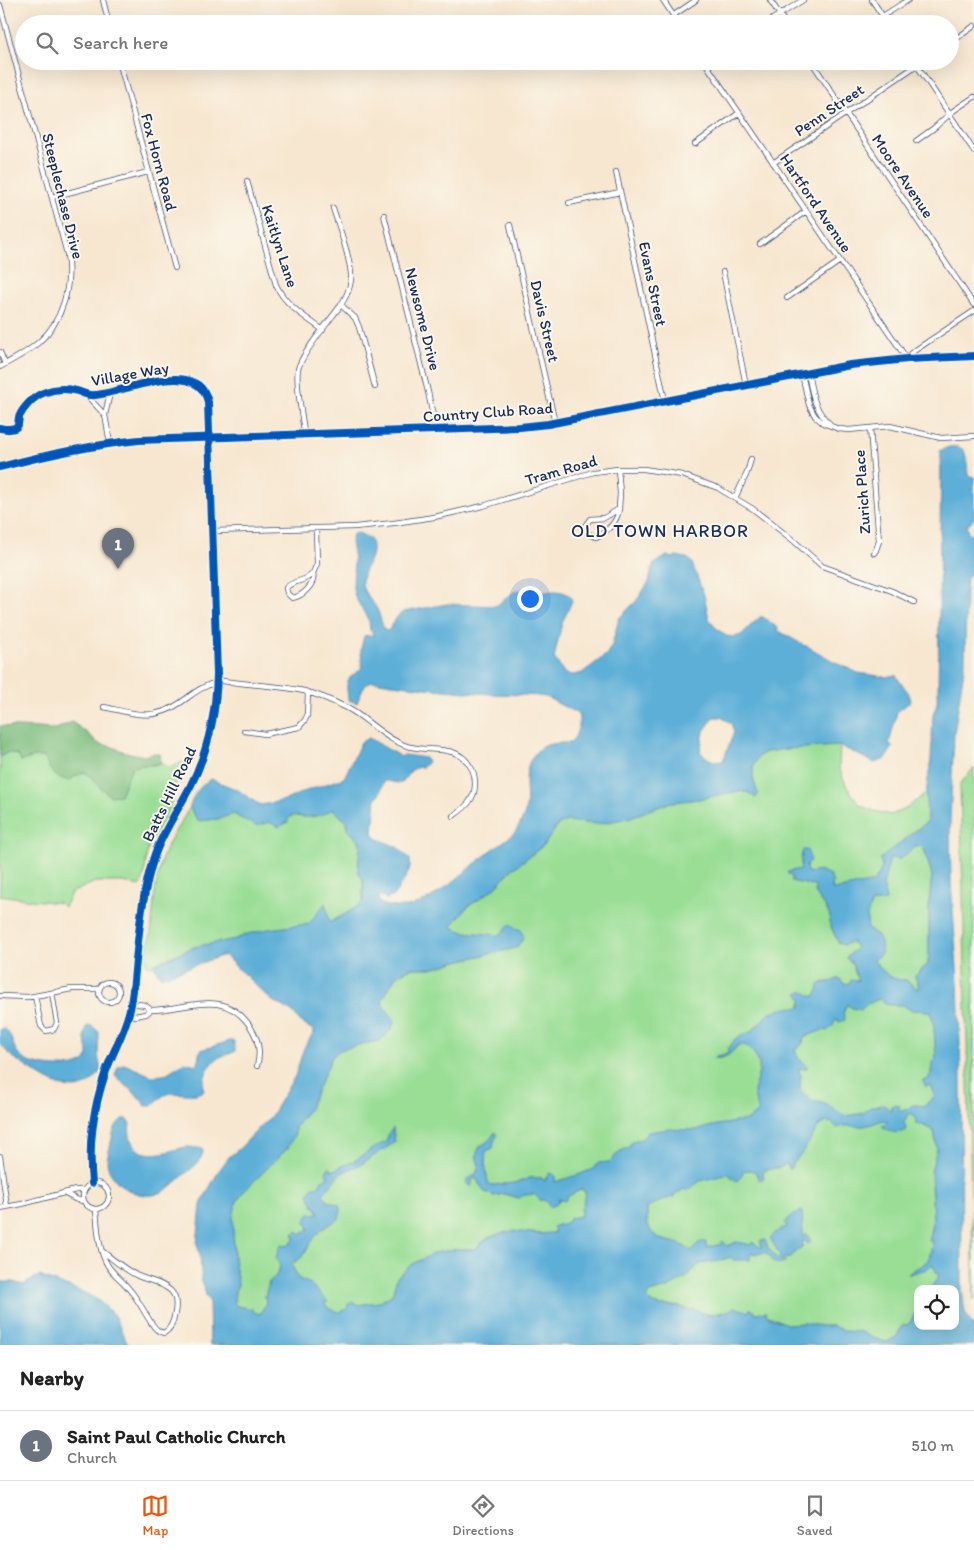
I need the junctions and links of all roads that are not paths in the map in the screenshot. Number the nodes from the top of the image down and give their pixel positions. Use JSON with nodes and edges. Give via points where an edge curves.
{"nodes":[{"id":1,"x":103,"y":0,"type":"edge"},
{"id":2,"x":664,"y":0,"type":"edge"},
{"id":3,"x":696,"y":0,"type":"edge"},
{"id":4,"x":770,"y":0,"type":"edge"},
{"id":5,"x":803,"y":0,"type":"edge"},
{"id":6,"x":872,"y":0,"type":"edge"},
{"id":7,"x":908,"y":0,"type":"edge"},
{"id":8,"x":0,"y":5,"type":"edge"},
{"id":9,"x":779,"y":14,"type":"joint"},
{"id":10,"x":107,"y":15,"type":"edge"},
{"id":11,"x":674,"y":15,"type":"joint"},
{"id":12,"x":882,"y":15,"type":"edge"},
{"id":13,"x":885,"y":15,"type":"edge"},
{"id":14,"x":974,"y":26,"type":"edge"},
{"id":15,"x":959,"y":36,"type":"edge"},
{"id":16,"x":15,"y":60,"type":"edge"},
{"id":17,"x":18,"y":70,"type":"edge"},
{"id":18,"x":121,"y":70,"type":"edge"},
{"id":19,"x":710,"y":70,"type":"edge"},
{"id":20,"x":817,"y":70,"type":"edge"},
{"id":21,"x":905,"y":70,"type":"edge"},
{"id":22,"x":920,"y":70,"type":"edge"},
{"id":23,"x":974,"y":97,"type":"edge"},
{"id":24,"x":739,"y":113,"type":"junction"},
{"id":25,"x":846,"y":113,"type":"junction"},
{"id":26,"x":950,"y":114,"type":"junction"},
{"id":27,"x":916,"y":141,"type":"dead end"},
{"id":28,"x":695,"y":144,"type":"dead end"},
{"id":29,"x":974,"y":151,"type":"edge"},
{"id":30,"x":773,"y":163,"type":"junction"},
{"id":31,"x":148,"y":172,"type":"junction"},
{"id":32,"x":616,"y":172,"type":"dead end"},
{"id":33,"x":247,"y":181,"type":"dead end"},
{"id":34,"x":620,"y":192,"type":"junction"},
{"id":35,"x":52,"y":197,"type":"junction"},
{"id":36,"x":569,"y":202,"type":"dead end"},
{"id":37,"x":333,"y":208,"type":"dead end"},
{"id":38,"x":806,"y":211,"type":"junction"},
{"id":39,"x":384,"y":215,"type":"dead end"},
{"id":40,"x":510,"y":225,"type":"dead end"},
{"id":41,"x":760,"y":244,"type":"dead end"},
{"id":42,"x":840,"y":261,"type":"junction"},
{"id":43,"x":175,"y":268,"type":"dead end"},
{"id":44,"x":723,"y":272,"type":"dead end"},
{"id":45,"x":787,"y":298,"type":"dead end"},
{"id":46,"x":341,"y":305,"type":"junction"},
{"id":47,"x":974,"y":305,"type":"edge"},
{"id":48,"x":974,"y":311,"type":"edge"},
{"id":49,"x":323,"y":330,"type":"junction"},
{"id":50,"x":0,"y":352,"type":"edge"},
{"id":51,"x":974,"y":356,"type":"edge"},
{"id":52,"x":907,"y":359,"type":"junction"},
{"id":53,"x":5,"y":364,"type":"junction"},
{"id":54,"x":0,"y":367,"type":"edge"},
{"id":55,"x":805,"y":373,"type":"junction"},
{"id":56,"x":746,"y":385,"type":"junction"},
{"id":57,"x":375,"y":387,"type":"dead end"},
{"id":58,"x":110,"y":393,"type":"junction"},
{"id":59,"x":86,"y":395,"type":"junction"},
{"id":60,"x":665,"y":401,"type":"junction"},
{"id":61,"x":105,"y":415,"type":"junction"},
{"id":62,"x":555,"y":422,"type":"junction"},
{"id":63,"x":0,"y":428,"type":"edge"},
{"id":64,"x":870,"y":428,"type":"junction"},
{"id":65,"x":436,"y":430,"type":"junction"},
{"id":66,"x":304,"y":434,"type":"junction"},
{"id":67,"x":974,"y":436,"type":"edge"},
{"id":68,"x":210,"y":438,"type":"junction"},
{"id":69,"x":110,"y":443,"type":"junction"},
{"id":70,"x":751,"y":459,"type":"dead end"},
{"id":71,"x":0,"y":467,"type":"edge"},
{"id":72,"x":618,"y":469,"type":"junction"},
{"id":73,"x":735,"y":498,"type":"junction"},
{"id":74,"x":619,"y":509,"type":"junction"},
{"id":75,"x":316,"y":529,"type":"junction"},
{"id":76,"x":213,"y":531,"type":"junction"},
{"id":77,"x":874,"y":553,"type":"dead end"},
{"id":78,"x":314,"y":574,"type":"junction"},
{"id":79,"x":914,"y":602,"type":"dead end"},
{"id":80,"x":217,"y":681,"type":"junction"},
{"id":81,"x":308,"y":692,"type":"junction"},
{"id":82,"x":104,"y":707,"type":"dead end"},
{"id":83,"x":244,"y":731,"type":"dead end"},
{"id":84,"x":452,"y":816,"type":"dead end"},
{"id":85,"x":99,"y":989,"type":"junction"},
{"id":86,"x":52,"y":993,"type":"junction"},
{"id":87,"x":120,"y":993,"type":"junction"},
{"id":88,"x":132,"y":995,"type":"junction"},
{"id":89,"x":0,"y":996,"type":"edge"},
{"id":90,"x":36,"y":996,"type":"junction"},
{"id":91,"x":131,"y":1003,"type":"junction"},
{"id":92,"x":151,"y":1010,"type":"junction"},
{"id":93,"x":128,"y":1017,"type":"junction"},
{"id":94,"x":257,"y":1066,"type":"dead end"},
{"id":95,"x":0,"y":1156,"type":"edge"},
{"id":96,"x":92,"y":1183,"type":"junction"},
{"id":97,"x":84,"y":1190,"type":"junction"},
{"id":98,"x":64,"y":1193,"type":"junction"},
{"id":99,"x":83,"y":1200,"type":"junction"},
{"id":100,"x":7,"y":1207,"type":"junction"},
{"id":101,"x":0,"y":1208,"type":"edge"},
{"id":102,"x":96,"y":1210,"type":"junction"},
{"id":103,"x":102,"y":1251,"type":"junction"},
{"id":104,"x":124,"y":1267,"type":"junction"},
{"id":105,"x":116,"y":1275,"type":"junction"}],
"edges":[{"from":1,"to":10,"type":"street"},
{"from":2,"to":11,"type":"street"},
{"from":3,"to":11,"type":"street"},
{"from":4,"to":9,"type":"street"},
{"from":5,"to":9,"type":"street"},
{"from":6,"to":12,"type":"street"},
{"from":7,"to":13,"type":"street"},
{"from":8,"to":16,"type":"street","name":"Steeplechase Drive"},
{"from":14,"to":15,"type":"street"},
{"from":17,"to":35,"type":"street","name":"Steeplechase Drive"},
{"from":18,"to":31,"type":"street","name":"Fox Horn Road"},
{"from":19,"to":24,"type":"street","name":"Hartford Avenue"},
{"from":20,"to":25,"type":"street","name":"Moore Avenue"},
{"from":21,"to":25,"type":"street","name":"Penn Street"},
{"from":22,"to":26,"type":"street"},
{"from":23,"to":26,"type":"street"},
{"from":24,"to":28,"type":"street"},
{"from":24,"to":30,"type":"street","name":"Hartford Avenue"},
{"from":25,"to":30,"type":"street","name":"Penn Street"},
{"from":25,"to":47,"type":"street","name":"Moore Avenue"},
{"from":26,"to":27,"type":"street"},
{"from":26,"to":29,"type":"street"},
{"from":30,"to":38,"type":"street","name":"Hartford Avenue"},
{"from":31,"to":35,"type":"street"},
{"from":31,"to":43,"type":"street","name":"Fox Horn Road"},
{"from":32,"to":34,"type":"street","name":"Evans Street"},
{"from":33,"to":49,"type":"street","name":"Kaitlyn Lane","via":[[280,294],[294,309]]},
{"from":34,"to":36,"type":"street"},
{"from":34,"to":60,"type":"street","name":"Evans Street"},
{"from":35,"to":53,"type":"street","name":"Steeplechase Drive","via":[[69,265],[65,298],[58,318],[41,341]]},
{"from":37,"to":46,"type":"street","via":[[352,276]]},
{"from":38,"to":41,"type":"street"},
{"from":38,"to":42,"type":"street","name":"Hartford Avenue"},
{"from":39,"to":65,"type":"street","name":"Newsome Drive"},
{"from":40,"to":62,"type":"street","name":"Davis Street"},
{"from":42,"to":45,"type":"street"},
{"from":42,"to":52,"type":"street","name":"Hartford Avenue"},
{"from":44,"to":56,"type":"street"},
{"from":46,"to":49,"type":"street"},
{"from":46,"to":57,"type":"street","via":[[357,322]]},
{"from":48,"to":52,"type":"street","via":[[911,353]]},
{"from":49,"to":66,"type":"street","via":[[299,368]]},
{"from":50,"to":53,"type":"street"},
{"from":51,"to":52,"type":"street","name":"Country Club Road"},
{"from":52,"to":55,"type":"street","name":"Country Club Road"},
{"from":53,"to":54,"type":"street","name":"Steeplechase Drive"},
{"from":55,"to":56,"type":"street","name":"Country Club Road"},
{"from":55,"to":64,"type":"street","via":[[809,405],[814,416],[839,429]]},
{"from":56,"to":60,"type":"street","name":"Country Club Road"},
{"from":58,"to":59,"type":"street","name":"Village Way"},
{"from":58,"to":61,"type":"street","name":"Village Way"},
{"from":58,"to":68,"type":"street","name":"Village Way","via":[[166,379],[193,381],[206,395]]},
{"from":59,"to":61,"type":"street","name":"Village Way"},
{"from":59,"to":63,"type":"street","name":"Village Way","via":[[67,389],[43,393],[24,410],[15,428]]},
{"from":60,"to":62,"type":"street","name":"Country Club Road"},
{"from":61,"to":69,"type":"street","name":"Village Way"},
{"from":62,"to":65,"type":"street","name":"Country Club Road","via":[[520,427]]},
{"from":64,"to":67,"type":"street","via":[[890,426],[941,438]]},
{"from":64,"to":77,"type":"street","name":"Zurich Place","via":[[879,541]]},
{"from":65,"to":66,"type":"street","name":"Country Club Road"},
{"from":66,"to":68,"type":"street","name":"Country Club Road"},
{"from":68,"to":69,"type":"street","name":"Country Club Road"},
{"from":68,"to":76,"type":"street","name":"Batts Hill Road"},
{"from":69,"to":71,"type":"street","name":"Country Club Road"},
{"from":70,"to":73,"type":"street"},
{"from":72,"to":73,"type":"street","name":"Tram Road","via":[[682,476],[706,483]]},
{"from":72,"to":74,"type":"street"},
{"from":72,"to":75,"type":"street","name":"Tram Road","via":[[580,475],[483,506],[434,517]]},
{"from":73,"to":79,"type":"street","name":"Tram Road","via":[[774,524],[822,566]]},
{"from":74,"to":74,"type":"street","via":[[618,519],[604,533],[596,537],[588,534],[585,526],[590,519],[604,518]]},
{"from":75,"to":76,"type":"street","name":"Tram Road"},
{"from":75,"to":78,"type":"street","via":[[317,564]]},
{"from":76,"to":80,"type":"street","name":"Batts Hill Road"},
{"from":78,"to":78,"type":"street","via":[[290,584],[286,588],[287,594],[292,598],[300,596],[314,581]]},
{"from":80,"to":81,"type":"street"},
{"from":80,"to":82,"type":"street","via":[[162,712],[134,714]]},
{"from":80,"to":88,"type":"street","name":"Batts Hill Road","via":[[204,757],[161,840],[150,869]]},
{"from":81,"to":83,"type":"street","via":[[307,716],[299,726],[265,734]]},
{"from":81,"to":84,"type":"street","via":[[355,712],[403,745],[420,750],[448,750],[463,757],[474,772],[475,788],[466,807]]},
{"from":85,"to":86,"type":"street"},
{"from":85,"to":87,"type":"street","via":[[109,981],[116,984]]},
{"from":85,"to":87,"type":"street","via":[[100,996],[108,1002],[114,1001]]},
{"from":86,"to":90,"type":"street"},
{"from":86,"to":90,"type":"street","via":[[57,1023],[54,1029],[46,1031],[41,1026]]},
{"from":87,"to":88,"type":"street"},
{"from":88,"to":91,"type":"street","name":"Batts Hill Road"},
{"from":89,"to":90,"type":"street"},
{"from":91,"to":92,"type":"street"},
{"from":91,"to":93,"type":"street","name":"Batts Hill Road"},
{"from":92,"to":93,"type":"street"},
{"from":92,"to":94,"type":"street","via":[[208,1003],[225,1005],[242,1017],[254,1033],[260,1055]]},
{"from":93,"to":96,"type":"street","name":"Batts Hill Road","via":[[106,1071],[94,1114],[90,1144]]},
{"from":95,"to":100,"type":"street"},
{"from":96,"to":97,"type":"street"},
{"from":96,"to":102,"type":"street","via":[[105,1186],[109,1194],[105,1206]]},
{"from":97,"to":98,"type":"street"},
{"from":97,"to":99,"type":"street"},
{"from":98,"to":99,"type":"street"},
{"from":98,"to":100,"type":"street"},
{"from":99,"to":102,"type":"street"},
{"from":100,"to":101,"type":"street"},
{"from":102,"to":103,"type":"street"},
{"from":103,"to":104,"type":"street"},
{"from":103,"to":105,"type":"street"},
{"from":104,"to":105,"type":"street"},
{"from":104,"to":105,"type":"street","via":[[173,1292],[174,1316],[169,1330],[164,1333],[155,1329],[142,1305]]}]}
